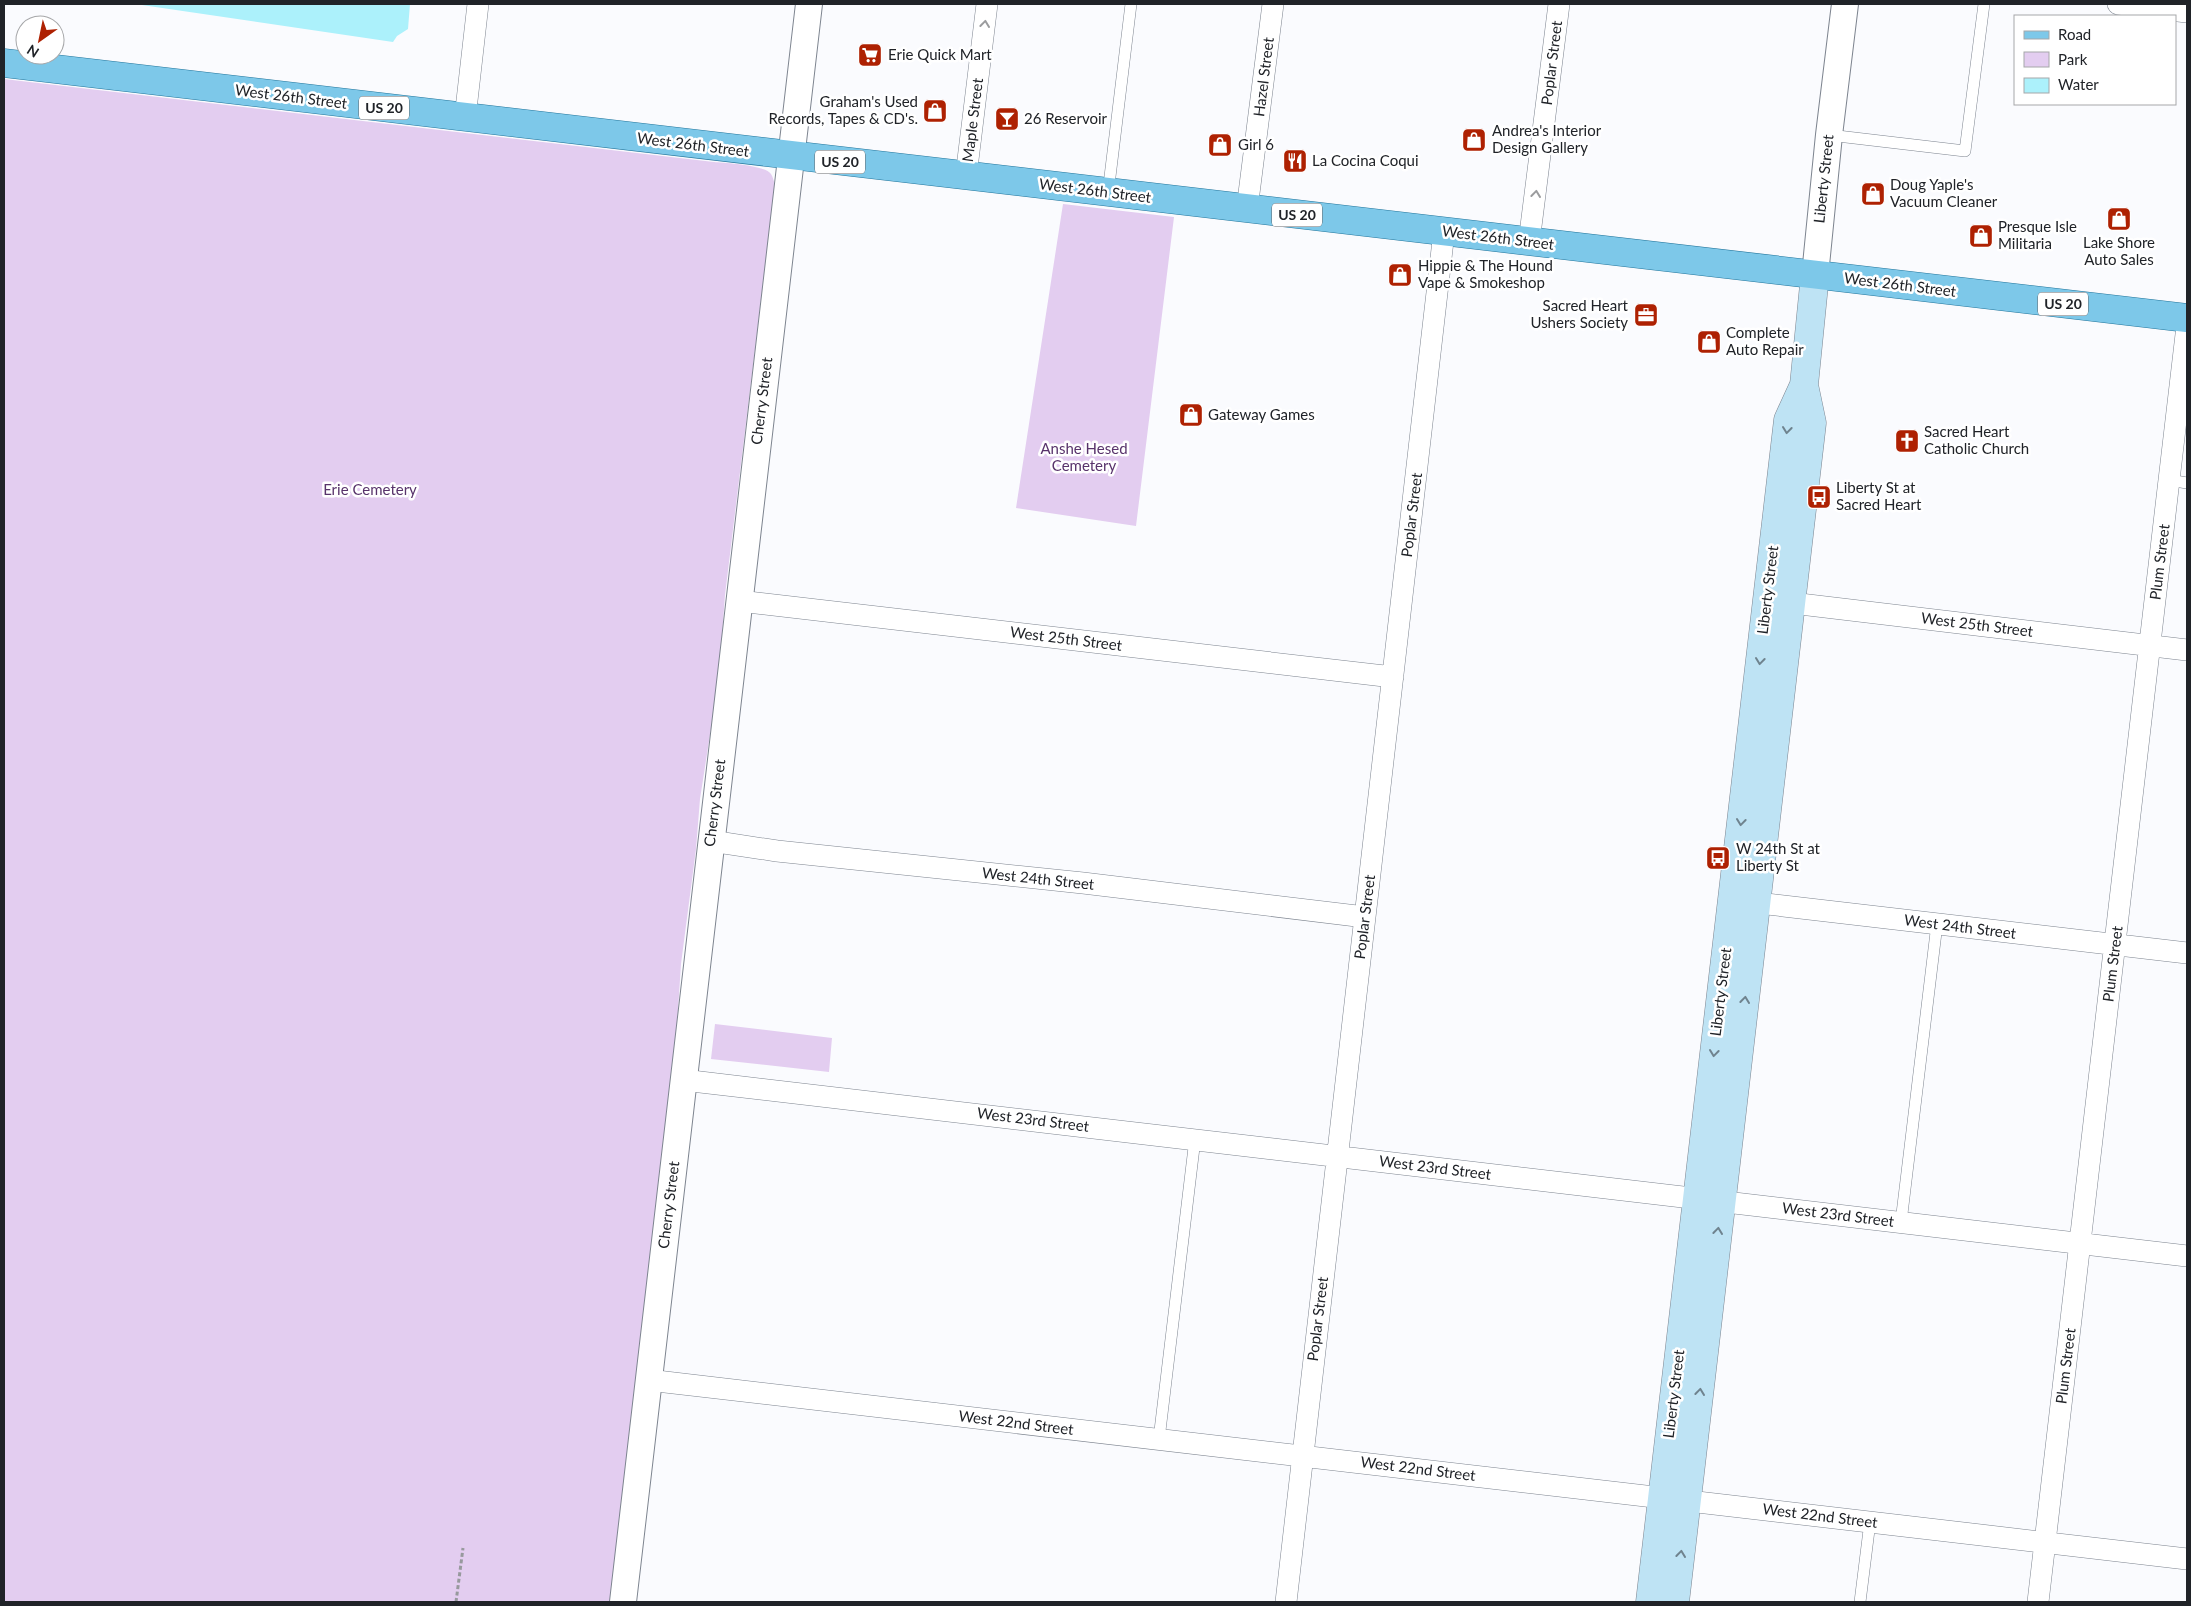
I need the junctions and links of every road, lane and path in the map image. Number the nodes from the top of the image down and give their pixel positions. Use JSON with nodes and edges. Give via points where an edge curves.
{"nodes":[{"id":1,"x":478,"y":4,"type":"edge"},
{"id":2,"x":808,"y":4,"type":"edge"},
{"id":3,"x":987,"y":4,"type":"edge"},
{"id":4,"x":1131,"y":4,"type":"edge"},
{"id":5,"x":1273,"y":4,"type":"edge"},
{"id":6,"x":1559,"y":4,"type":"edge"},
{"id":7,"x":1845,"y":4,"type":"edge"},
{"id":8,"x":1984,"y":4,"type":"edge"},
{"id":9,"x":2118,"y":4,"type":"edge"},
{"id":10,"x":2187,"y":12,"type":"edge"},
{"id":11,"x":4,"y":64,"type":"edge"},
{"id":12,"x":465,"y":118,"type":"junction"},
{"id":13,"x":1828,"y":135,"type":"junction"},
{"id":14,"x":790,"y":156,"type":"junction"},
{"id":15,"x":966,"y":176,"type":"junction"},
{"id":16,"x":1108,"y":193,"type":"junction"},
{"id":17,"x":1247,"y":209,"type":"junction"},
{"id":18,"x":1444,"y":232,"type":"junction"},
{"id":19,"x":1529,"y":242,"type":"junction"},
{"id":20,"x":1815,"y":275,"type":"junction"},
{"id":21,"x":2187,"y":318,"type":"edge"},
{"id":22,"x":2187,"y":326,"type":"edge"},
{"id":23,"x":2178,"y":481,"type":"edge"},
{"id":24,"x":739,"y":601,"type":"junction"},
{"id":25,"x":1779,"y":602,"type":"junction"},
{"id":26,"x":2150,"y":645,"type":"junction"},
{"id":27,"x":2187,"y":650,"type":"edge"},
{"id":28,"x":1393,"y":677,"type":"junction"},
{"id":29,"x":711,"y":841,"type":"junction"},
{"id":30,"x":1744,"y":902,"type":"junction"},
{"id":31,"x":1365,"y":917,"type":"junction"},
{"id":32,"x":1937,"y":924,"type":"junction"},
{"id":33,"x":2115,"y":945,"type":"junction"},
{"id":34,"x":2187,"y":953,"type":"edge"},
{"id":35,"x":683,"y":1080,"type":"junction"},
{"id":36,"x":1195,"y":1140,"type":"junction"},
{"id":37,"x":1337,"y":1156,"type":"junction"},
{"id":38,"x":1710,"y":1200,"type":"junction"},
{"id":39,"x":1901,"y":1222,"type":"junction"},
{"id":40,"x":2080,"y":1243,"type":"junction"},
{"id":41,"x":2187,"y":1256,"type":"edge"},
{"id":42,"x":648,"y":1380,"type":"junction"},
{"id":43,"x":1159,"y":1440,"type":"junction"},
{"id":44,"x":1303,"y":1456,"type":"junction"},
{"id":45,"x":1675,"y":1499,"type":"junction"},
{"id":46,"x":1870,"y":1522,"type":"junction"},
{"id":47,"x":2045,"y":1543,"type":"junction"},
{"id":48,"x":463,"y":1548,"type":"dead end"},
{"id":49,"x":2187,"y":1559,"type":"edge"},
{"id":50,"x":456,"y":1602,"type":"edge"},
{"id":51,"x":623,"y":1602,"type":"edge"},
{"id":52,"x":1286,"y":1602,"type":"edge"},
{"id":53,"x":1650,"y":1602,"type":"edge"},
{"id":54,"x":1675,"y":1602,"type":"edge"},
{"id":55,"x":1860,"y":1602,"type":"edge"},
{"id":56,"x":2038,"y":1602,"type":"edge"}],
"edges":[{"from":1,"to":12,"type":"street"},
{"from":2,"to":14,"type":"street","name":"Cherry Street"},
{"from":15,"to":3,"type":"street","name":"Maple Street","one_way":true},
{"from":4,"to":16,"type":"lane"},
{"from":5,"to":17,"type":"street","name":"Hazel Street"},
{"from":19,"to":6,"type":"street","name":"Poplar Street","one_way":true},
{"from":7,"to":13,"type":"street","name":"Liberty Street"},
{"from":8,"to":13,"type":"lane","via":[[1965,151]]},
{"from":9,"to":10,"type":"street"},
{"from":11,"to":12,"type":"main road","name":"West 26th Street","number":"US 20"},
{"from":12,"to":14,"type":"main road","name":"West 26th Street","number":"US 20"},
{"from":13,"to":20,"type":"street","name":"Liberty Street"},
{"from":14,"to":15,"type":"main road","name":"West 26th Street","number":"US 20"},
{"from":14,"to":24,"type":"street","name":"Cherry Street"},
{"from":15,"to":16,"type":"main road","name":"West 26th Street","number":"US 20"},
{"from":16,"to":17,"type":"main road","name":"West 26th Street","number":"US 20"},
{"from":17,"to":18,"type":"main road","name":"West 26th Street","number":"US 20"},
{"from":18,"to":19,"type":"main road","name":"West 26th Street","number":"US 20"},
{"from":18,"to":28,"type":"street","name":"Poplar Street"},
{"from":19,"to":20,"type":"main road","name":"West 26th Street","number":"US 20"},
{"from":20,"to":21,"type":"main road","name":"West 26th Street","number":"US 20"},
{"from":20,"to":25,"type":"main road","name":"Liberty Street","via":[[1804,385],[1812,423]]},
{"from":22,"to":23,"type":"street","name":"Plum Street"},
{"from":23,"to":26,"type":"street","name":"Plum Street"},
{"from":24,"to":28,"type":"street","name":"West 25th Street"},
{"from":24,"to":29,"type":"street","name":"Cherry Street"},
{"from":25,"to":26,"type":"street","name":"West 25th Street"},
{"from":25,"to":30,"type":"main road","name":"Liberty Street"},
{"from":26,"to":27,"type":"street","name":"West 25th Street"},
{"from":26,"to":33,"type":"street","name":"Plum Street"},
{"from":28,"to":31,"type":"street","name":"Poplar Street"},
{"from":29,"to":31,"type":"street","name":"West 24th Street"},
{"from":29,"to":35,"type":"street","name":"Cherry Street"},
{"from":30,"to":32,"type":"street","name":"West 24th Street"},
{"from":30,"to":38,"type":"main road","name":"Liberty Street"},
{"from":31,"to":37,"type":"street","name":"Poplar Street"},
{"from":32,"to":33,"type":"street","name":"West 24th Street"},
{"from":32,"to":39,"type":"lane"},
{"from":33,"to":34,"type":"street","name":"West 24th Street"},
{"from":33,"to":40,"type":"street","name":"Plum Street"},
{"from":35,"to":36,"type":"street","name":"West 23rd Street"},
{"from":35,"to":42,"type":"street","name":"Cherry Street"},
{"from":36,"to":37,"type":"street","name":"West 23rd Street"},
{"from":36,"to":43,"type":"lane"},
{"from":37,"to":38,"type":"street","name":"West 23rd Street"},
{"from":37,"to":44,"type":"street","name":"Poplar Street"},
{"from":38,"to":39,"type":"street","name":"West 23rd Street"},
{"from":38,"to":45,"type":"main road","name":"Liberty Street"},
{"from":39,"to":40,"type":"street","name":"West 23rd Street"},
{"from":40,"to":41,"type":"street","name":"West 23rd Street"},
{"from":40,"to":47,"type":"street","name":"Plum Street"},
{"from":42,"to":43,"type":"street","name":"West 22nd Street"},
{"from":42,"to":51,"type":"street","name":"Cherry Street"},
{"from":43,"to":44,"type":"street","name":"West 22nd Street"},
{"from":44,"to":45,"type":"street","name":"West 22nd Street"},
{"from":44,"to":52,"type":"street","name":"Poplar Street"},
{"from":45,"to":46,"type":"street","name":"West 22nd Street"},
{"from":45,"to":53,"type":"main road","name":"Liberty Street"},
{"from":54,"to":45,"type":"main road","name":"Liberty Street","one_way":true},
{"from":46,"to":47,"type":"street","name":"West 22nd Street"},
{"from":46,"to":55,"type":"lane"},
{"from":47,"to":49,"type":"street","name":"West 22nd Street"},
{"from":47,"to":56,"type":"street","name":"Plum Street"},
{"from":48,"to":50,"type":"path"}]}
